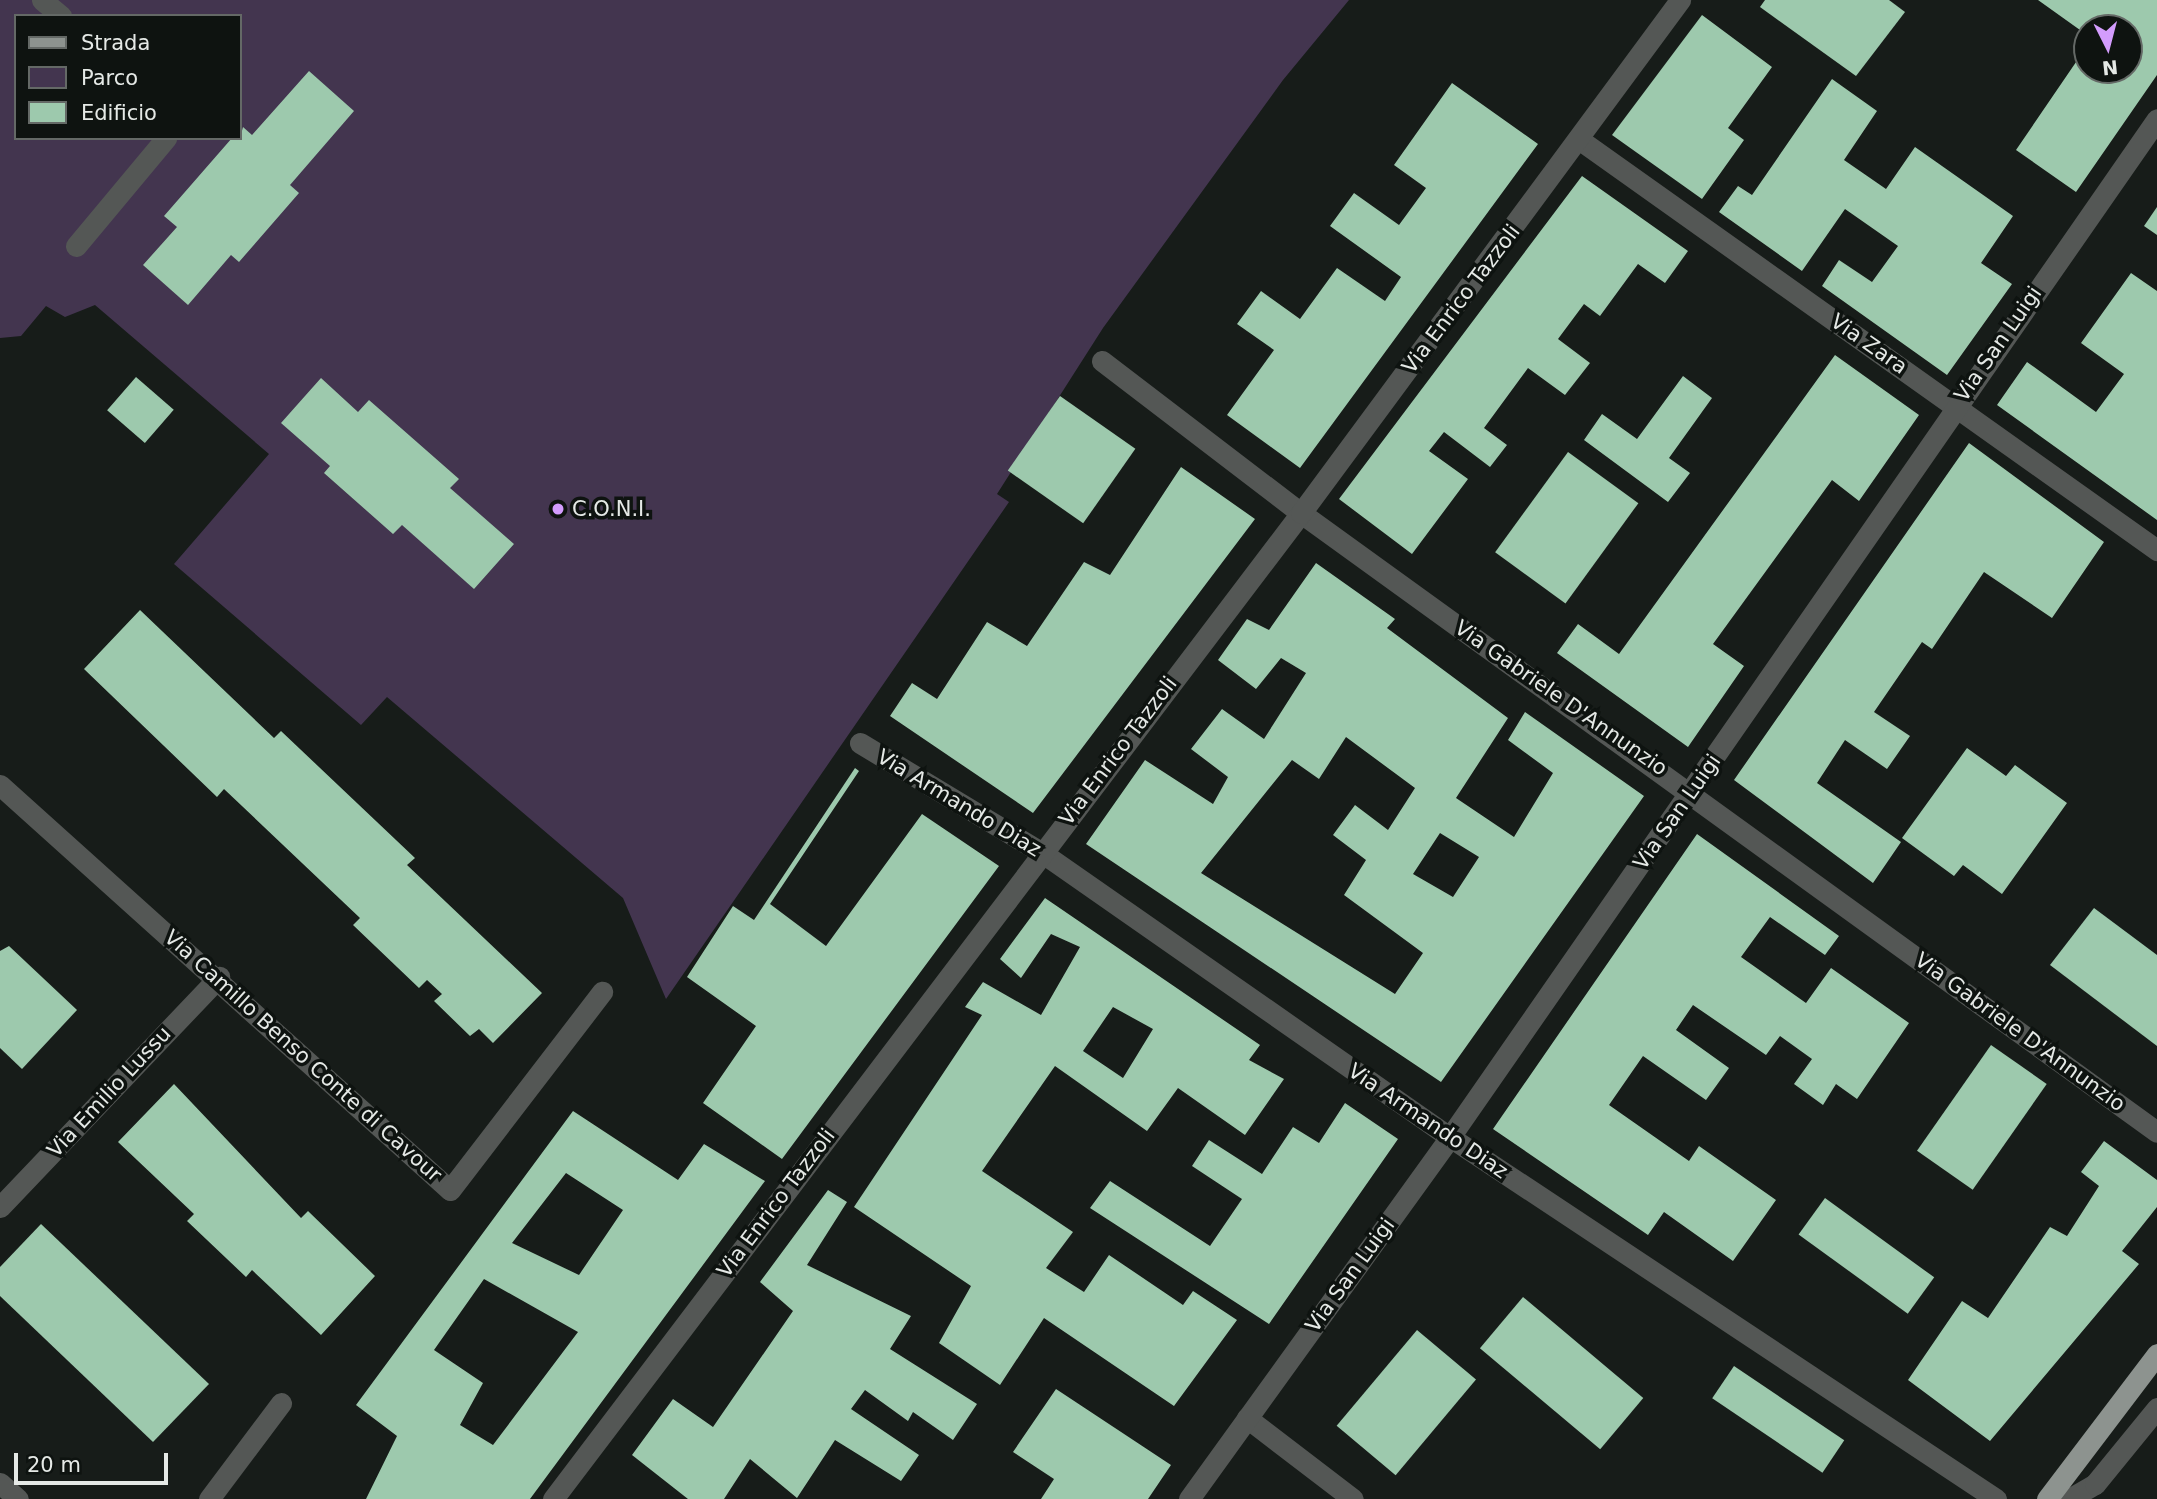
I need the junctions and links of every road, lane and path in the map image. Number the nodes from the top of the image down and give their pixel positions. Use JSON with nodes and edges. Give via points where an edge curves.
{"nodes":[{"id":1,"x":42,"y":0,"type":"edge"},
{"id":2,"x":1680,"y":0,"type":"edge"},
{"id":3,"x":59,"y":14,"type":"edge"},
{"id":4,"x":2157,"y":119,"type":"edge"},
{"id":5,"x":1580,"y":139,"type":"junction"},
{"id":6,"x":164,"y":140,"type":"edge"},
{"id":7,"x":75,"y":246,"type":"dead end"},
{"id":8,"x":1102,"y":361,"type":"dead end"},
{"id":9,"x":1955,"y":404,"type":"junction"},
{"id":10,"x":1301,"y":513,"type":"junction"},
{"id":11,"x":2157,"y":550,"type":"edge"},
{"id":12,"x":860,"y":743,"type":"dead end"},
{"id":13,"x":0,"y":785,"type":"edge"},
{"id":14,"x":1691,"y":791,"type":"junction"},
{"id":15,"x":1041,"y":852,"type":"junction"},
{"id":16,"x":219,"y":977,"type":"junction"},
{"id":17,"x":602,"y":992,"type":"dead end"},
{"id":18,"x":2157,"y":1132,"type":"edge"},
{"id":19,"x":1450,"y":1137,"type":"junction"},
{"id":20,"x":0,"y":1207,"type":"edge"},
{"id":21,"x":2157,"y":1353,"type":"edge"},
{"id":22,"x":281,"y":1403,"type":"dead end"},
{"id":23,"x":2157,"y":1408,"type":"edge"},
{"id":24,"x":1247,"y":1418,"type":"junction"},
{"id":25,"x":0,"y":1483,"type":"edge"},
{"id":26,"x":18,"y":1499,"type":"edge"},
{"id":27,"x":209,"y":1499,"type":"edge"},
{"id":28,"x":553,"y":1499,"type":"edge"},
{"id":29,"x":1189,"y":1499,"type":"edge"},
{"id":30,"x":1353,"y":1499,"type":"edge"},
{"id":31,"x":1996,"y":1499,"type":"edge"},
{"id":32,"x":2047,"y":1499,"type":"edge"},
{"id":33,"x":2069,"y":1499,"type":"edge"}],
"edges":[{"from":1,"to":3,"type":"street"},
{"from":2,"to":5,"type":"street","name":"Via Enrico Tazzoli"},
{"from":4,"to":9,"type":"street","name":"Via San Luigi"},
{"from":5,"to":9,"type":"street","name":"Via Zara"},
{"from":5,"to":10,"type":"street","name":"Via Enrico Tazzoli"},
{"from":6,"to":7,"type":"street"},
{"from":8,"to":10,"type":"street","name":"Via Gabriele D'Annunzio"},
{"from":9,"to":11,"type":"street","name":"Via Zara"},
{"from":9,"to":14,"type":"street","name":"Via San Luigi"},
{"from":10,"to":14,"type":"street","name":"Via Gabriele D'Annunzio"},
{"from":10,"to":15,"type":"street","name":"Via Enrico Tazzoli"},
{"from":12,"to":15,"type":"street","name":"Via Armando Diaz"},
{"from":13,"to":16,"type":"street","name":"Via Camillo Benso Conte di Cavour"},
{"from":14,"to":18,"type":"street","name":"Via Gabriele D'Annunzio"},
{"from":14,"to":19,"type":"street","name":"Via San Luigi"},
{"from":15,"to":19,"type":"street","name":"Via Armando Diaz"},
{"from":15,"to":28,"type":"street","name":"Via Enrico Tazzoli"},
{"from":16,"to":17,"type":"street","name":"Via Camillo Benso Conte di Cavour","via":[[450,1190]]},
{"from":16,"to":20,"type":"street","name":"Via Emilio Lussu"},
{"from":19,"to":24,"type":"street","name":"Via San Luigi"},
{"from":19,"to":31,"type":"street","name":"Via Armando Diaz"},
{"from":21,"to":32,"type":"main road"},
{"from":22,"to":27,"type":"street"},
{"from":23,"to":33,"type":"street","via":[[2095,1484]]},
{"from":24,"to":29,"type":"street","name":"Via San Luigi"},
{"from":24,"to":30,"type":"street"},
{"from":25,"to":26,"type":"street"}]}
